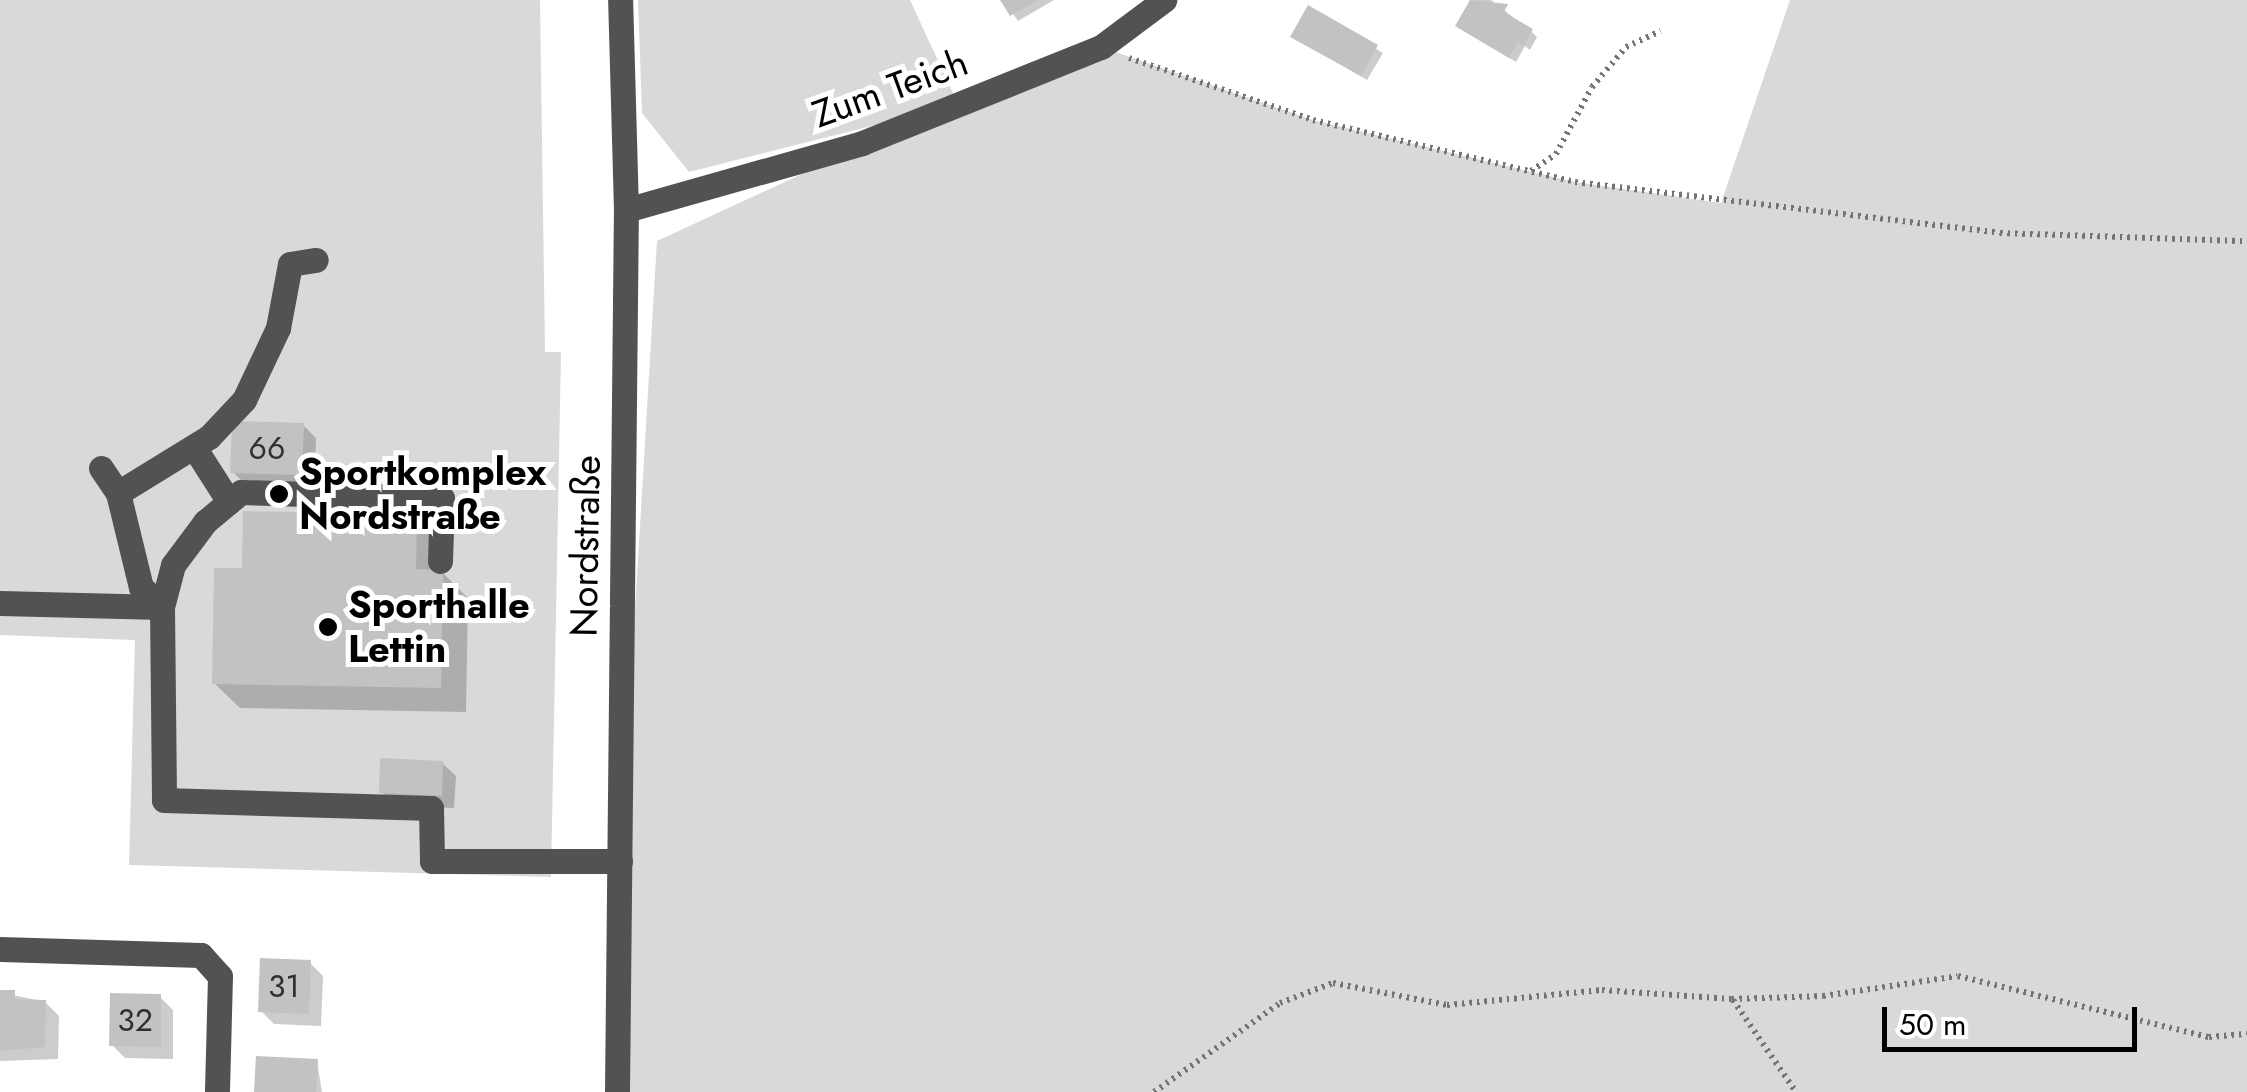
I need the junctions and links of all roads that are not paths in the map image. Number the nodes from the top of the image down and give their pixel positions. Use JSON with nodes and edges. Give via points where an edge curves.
{"nodes":[{"id":1,"x":620,"y":0,"type":"edge"},
{"id":2,"x":1164,"y":0,"type":"edge"},
{"id":3,"x":626,"y":210,"type":"junction"},
{"id":4,"x":290,"y":262,"type":"dead end"},
{"id":5,"x":194,"y":447,"type":"junction"},
{"id":6,"x":101,"y":468,"type":"dead end"},
{"id":7,"x":118,"y":493,"type":"junction"},
{"id":8,"x":229,"y":502,"type":"junction"},
{"id":9,"x":440,"y":561,"type":"dead end"},
{"id":10,"x":0,"y":603,"type":"edge"},
{"id":11,"x":162,"y":606,"type":"junction"},
{"id":12,"x":620,"y":862,"type":"junction"},
{"id":13,"x":0,"y":950,"type":"edge"},
{"id":14,"x":218,"y":1092,"type":"edge"},
{"id":15,"x":617,"y":1092,"type":"edge"}],
"edges":[{"from":1,"to":3,"type":"street","name":"Nordstraße"},
{"from":2,"to":3,"type":"street","name":"Zum Teich","via":[[1100,47],[862,143]]},
{"from":3,"to":12,"type":"street","name":"Nordstraße"},
{"from":4,"to":5,"type":"street","via":[[263,365],[244,400]]},
{"from":5,"to":7,"type":"street"},
{"from":5,"to":8,"type":"street"},
{"from":6,"to":7,"type":"street"},
{"from":7,"to":11,"type":"street","via":[[130,560],[141,587]]},
{"from":8,"to":9,"type":"street","via":[[241,492],[442,498]]},
{"from":8,"to":11,"type":"street","via":[[173,564]]},
{"from":10,"to":11,"type":"street"},
{"from":11,"to":12,"type":"street","via":[[164,800],[431,808],[432,861]]},
{"from":12,"to":15,"type":"street","name":"Nordstraße"},
{"from":13,"to":14,"type":"street","via":[[202,956],[220,976]]}]}
